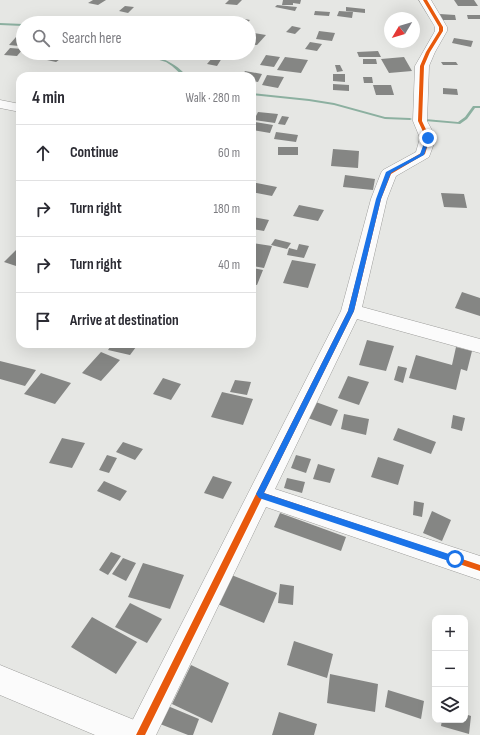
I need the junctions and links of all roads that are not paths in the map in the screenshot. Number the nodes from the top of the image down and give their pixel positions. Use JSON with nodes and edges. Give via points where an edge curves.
{"nodes":[{"id":1,"x":425,"y":0,"type":"edge"},
{"id":2,"x":0,"y":104,"type":"edge"},
{"id":3,"x":16,"y":107,"type":"edge"},
{"id":4,"x":351,"y":311,"type":"junction"},
{"id":5,"x":480,"y":346,"type":"edge"},
{"id":6,"x":259,"y":494,"type":"junction"},
{"id":7,"x":480,"y":568,"type":"edge"},
{"id":8,"x":0,"y":680,"type":"edge"},
{"id":9,"x":133,"y":735,"type":"edge"},
{"id":10,"x":140,"y":735,"type":"edge"}],
"edges":[{"from":1,"to":4,"type":"street","via":[[441,27],[422,66],[420,120],[428,138],[423,154],[389,172],[379,199]]},
{"from":2,"to":3,"type":"street"},
{"from":4,"to":5,"type":"street"},
{"from":4,"to":6,"type":"street"},
{"from":6,"to":7,"type":"street"},
{"from":6,"to":10,"type":"street"},
{"from":8,"to":9,"type":"street"}]}
